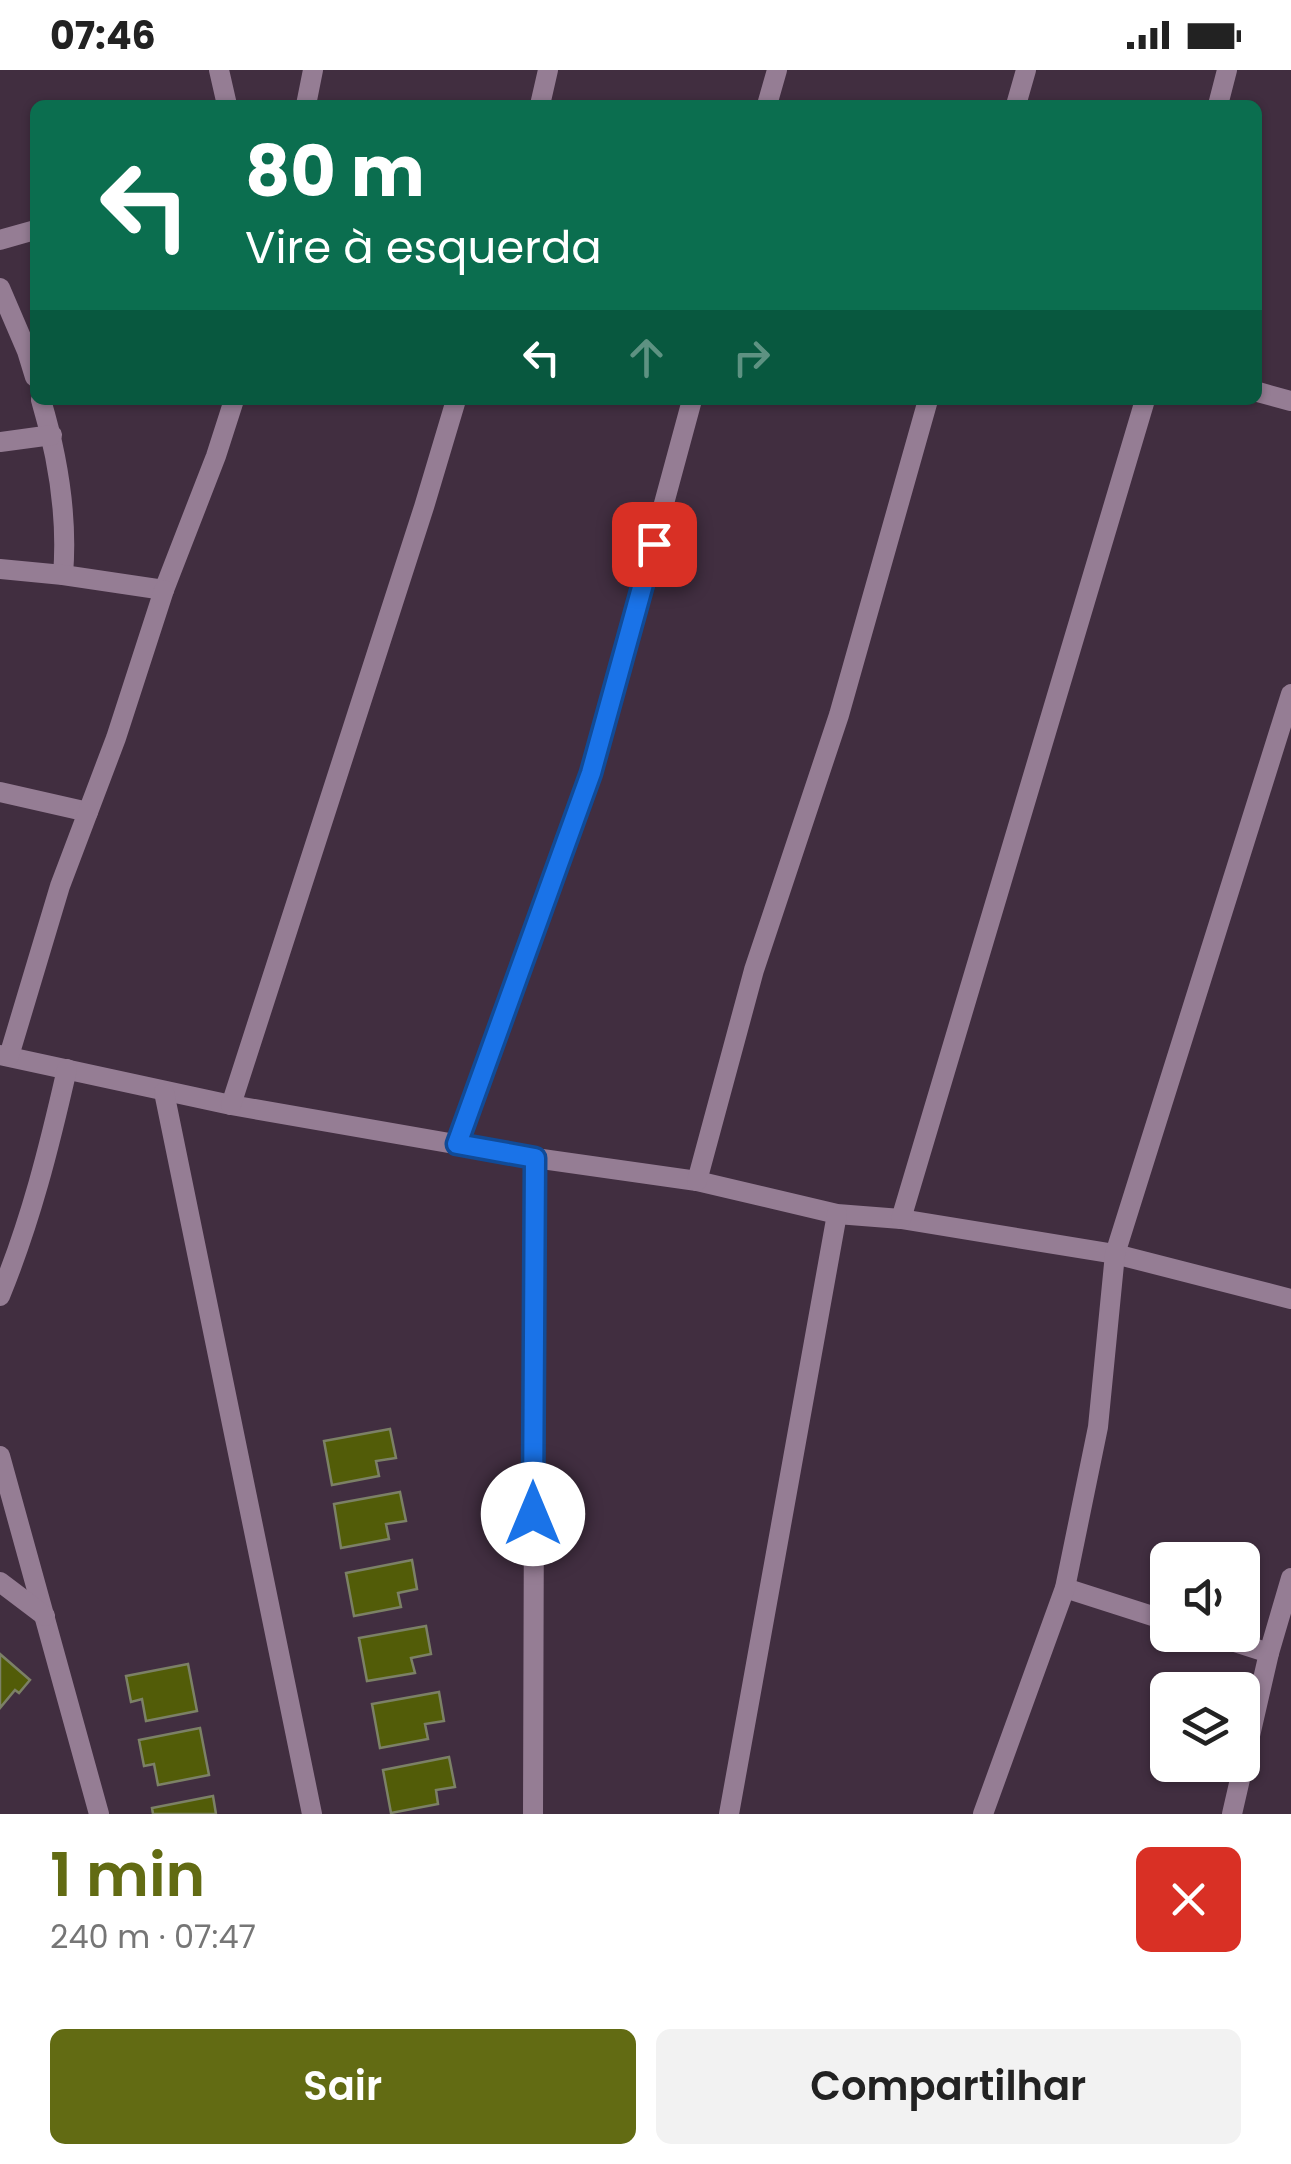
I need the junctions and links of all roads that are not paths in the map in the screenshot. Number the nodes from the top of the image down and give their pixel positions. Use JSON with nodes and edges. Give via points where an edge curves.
{"nodes":[{"id":1,"x":218,"y":70,"type":"edge"},
{"id":2,"x":314,"y":70,"type":"edge"},
{"id":3,"x":548,"y":70,"type":"edge"},
{"id":4,"x":777,"y":70,"type":"edge"},
{"id":5,"x":1026,"y":70,"type":"edge"},
{"id":6,"x":1227,"y":70,"type":"edge"},
{"id":7,"x":226,"y":100,"type":"edge"},
{"id":8,"x":307,"y":100,"type":"edge"},
{"id":9,"x":541,"y":100,"type":"edge"},
{"id":10,"x":768,"y":100,"type":"edge"},
{"id":11,"x":1017,"y":100,"type":"edge"},
{"id":12,"x":1219,"y":100,"type":"edge"},
{"id":13,"x":30,"y":231,"type":"edge"},
{"id":14,"x":0,"y":240,"type":"edge"},
{"id":15,"x":0,"y":288,"type":"edge"},
{"id":16,"x":30,"y":359,"type":"edge"},
{"id":17,"x":1262,"y":393,"type":"edge"},
{"id":18,"x":1291,"y":402,"type":"edge"},
{"id":19,"x":43,"y":405,"type":"edge"},
{"id":20,"x":232,"y":405,"type":"edge"},
{"id":21,"x":455,"y":405,"type":"edge"},
{"id":22,"x":691,"y":405,"type":"edge"},
{"id":23,"x":927,"y":405,"type":"edge"},
{"id":24,"x":1144,"y":405,"type":"edge"},
{"id":25,"x":52,"y":436,"type":"junction"},
{"id":26,"x":0,"y":442,"type":"edge"},
{"id":27,"x":0,"y":569,"type":"edge"},
{"id":28,"x":63,"y":575,"type":"junction"},
{"id":29,"x":164,"y":590,"type":"junction"},
{"id":30,"x":1291,"y":694,"type":"edge"},
{"id":31,"x":0,"y":792,"type":"edge"},
{"id":32,"x":88,"y":812,"type":"junction"},
{"id":33,"x":5,"y":1056,"type":"edge"},
{"id":34,"x":67,"y":1070,"type":"junction"},
{"id":35,"x":164,"y":1092,"type":"junction"},
{"id":36,"x":230,"y":1105,"type":"junction"},
{"id":37,"x":457,"y":1144,"type":"junction"},
{"id":38,"x":535,"y":1158,"type":"junction"},
{"id":39,"x":696,"y":1181,"type":"junction"},
{"id":40,"x":837,"y":1214,"type":"junction"},
{"id":41,"x":902,"y":1219,"type":"junction"},
{"id":42,"x":1114,"y":1254,"type":"junction"},
{"id":43,"x":0,"y":1296,"type":"edge"},
{"id":44,"x":1291,"y":1299,"type":"edge"},
{"id":45,"x":0,"y":1456,"type":"edge"},
{"id":46,"x":1291,"y":1578,"type":"edge"},
{"id":47,"x":0,"y":1582,"type":"edge"},
{"id":48,"x":1064,"y":1588,"type":"junction"},
{"id":49,"x":1150,"y":1614,"type":"edge"},
{"id":50,"x":45,"y":1616,"type":"junction"},
{"id":51,"x":1260,"y":1650,"type":"edge"},
{"id":52,"x":1269,"y":1653,"type":"junction"},
{"id":53,"x":99,"y":1814,"type":"edge"},
{"id":54,"x":312,"y":1814,"type":"edge"},
{"id":55,"x":533,"y":1814,"type":"edge"},
{"id":56,"x":728,"y":1814,"type":"edge"},
{"id":57,"x":983,"y":1814,"type":"edge"},
{"id":58,"x":1232,"y":1814,"type":"edge"}],
"edges":[{"from":1,"to":7,"type":"street"},
{"from":2,"to":8,"type":"street"},
{"from":3,"to":9,"type":"street"},
{"from":4,"to":10,"type":"street"},
{"from":5,"to":11,"type":"street"},
{"from":6,"to":12,"type":"street"},
{"from":13,"to":14,"type":"street"},
{"from":15,"to":16,"type":"street"},
{"from":17,"to":18,"type":"street"},
{"from":19,"to":25,"type":"street"},
{"from":20,"to":29,"type":"street"},
{"from":21,"to":36,"type":"street"},
{"from":22,"to":37,"type":"street","via":[[591,773]]},
{"from":23,"to":39,"type":"street","via":[[840,716],[754,970]]},
{"from":24,"to":41,"type":"street"},
{"from":25,"to":26,"type":"street"},
{"from":25,"to":28,"type":"street","via":[[63,509]]},
{"from":27,"to":28,"type":"street"},
{"from":28,"to":29,"type":"street"},
{"from":29,"to":32,"type":"street"},
{"from":30,"to":42,"type":"street"},
{"from":31,"to":32,"type":"street"},
{"from":32,"to":33,"type":"street"},
{"from":33,"to":34,"type":"street"},
{"from":34,"to":35,"type":"street"},
{"from":34,"to":43,"type":"street","via":[[46,1166]]},
{"from":35,"to":36,"type":"street"},
{"from":35,"to":54,"type":"street"},
{"from":36,"to":37,"type":"street"},
{"from":37,"to":38,"type":"street"},
{"from":38,"to":39,"type":"street"},
{"from":38,"to":55,"type":"street"},
{"from":39,"to":40,"type":"street"},
{"from":40,"to":41,"type":"street"},
{"from":40,"to":56,"type":"street"},
{"from":41,"to":42,"type":"street"},
{"from":42,"to":44,"type":"street"},
{"from":42,"to":48,"type":"street","via":[[1098,1428]]},
{"from":45,"to":50,"type":"street"},
{"from":46,"to":52,"type":"street"},
{"from":47,"to":50,"type":"street"},
{"from":48,"to":49,"type":"street"},
{"from":48,"to":57,"type":"street"},
{"from":50,"to":53,"type":"street"},
{"from":51,"to":52,"type":"street"},
{"from":52,"to":58,"type":"street"}]}
